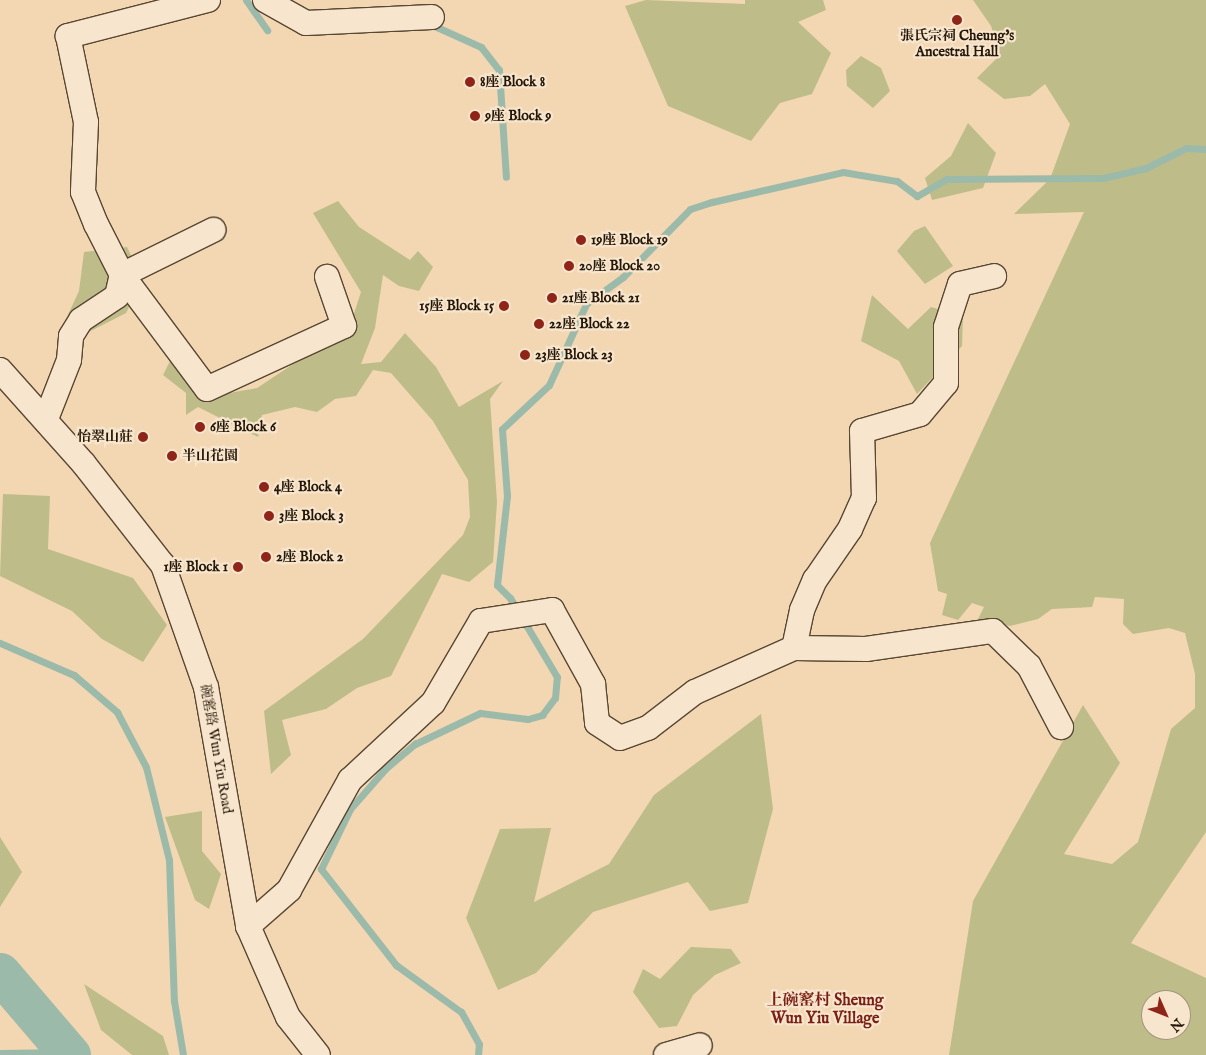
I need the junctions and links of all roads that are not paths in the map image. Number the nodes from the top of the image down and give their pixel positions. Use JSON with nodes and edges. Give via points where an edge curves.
{"nodes":[{"id":1,"x":208,"y":0,"type":"edge"},
{"id":2,"x":264,"y":0,"type":"edge"},
{"id":3,"x":432,"y":17,"type":"dead end"},
{"id":4,"x":213,"y":230,"type":"dead end"},
{"id":5,"x":122,"y":275,"type":"junction"},
{"id":6,"x":994,"y":276,"type":"dead end"},
{"id":7,"x":327,"y":277,"type":"dead end"},
{"id":8,"x":0,"y":370,"type":"edge"},
{"id":9,"x":46,"y":419,"type":"junction"},
{"id":10,"x":794,"y":648,"type":"junction"},
{"id":11,"x":1061,"y":727,"type":"dead end"},
{"id":12,"x":248,"y":926,"type":"junction"},
{"id":13,"x":700,"y":1044,"type":"dead end"},
{"id":14,"x":318,"y":1055,"type":"edge"},
{"id":15,"x":666,"y":1055,"type":"edge"}],
"edges":[{"from":1,"to":5,"type":"street","via":[[68,36],[86,122],[83,192]]},
{"from":2,"to":3,"type":"street","via":[[306,23]]},
{"from":4,"to":5,"type":"street"},
{"from":5,"to":7,"type":"street","via":[[207,389],[344,326]]},
{"from":5,"to":9,"type":"street","via":[[117,296],[82,320],[71,336],[68,360]]},
{"from":6,"to":10,"type":"street","via":[[960,284],[946,327],[946,383],[920,414],[862,431],[864,498],[850,529],[815,580],[802,610]]},
{"from":8,"to":9,"type":"street","name":"碗窰路 Wun Yiu Road"},
{"from":9,"to":12,"type":"street","name":"碗窰路 Wun Yiu Road","via":[[153,546],[175,592],[206,687]]},
{"from":10,"to":11,"type":"street","via":[[866,649],[993,631],[1029,666]]},
{"from":10,"to":12,"type":"street","via":[[695,692],[648,728],[620,738],[597,723],[593,684],[552,610],[481,621],[433,703],[350,780],[289,890]]},
{"from":12,"to":14,"type":"street","name":"碗窰路 Wun Yiu Road","via":[[288,1017]]},
{"from":13,"to":15,"type":"street"}]}
